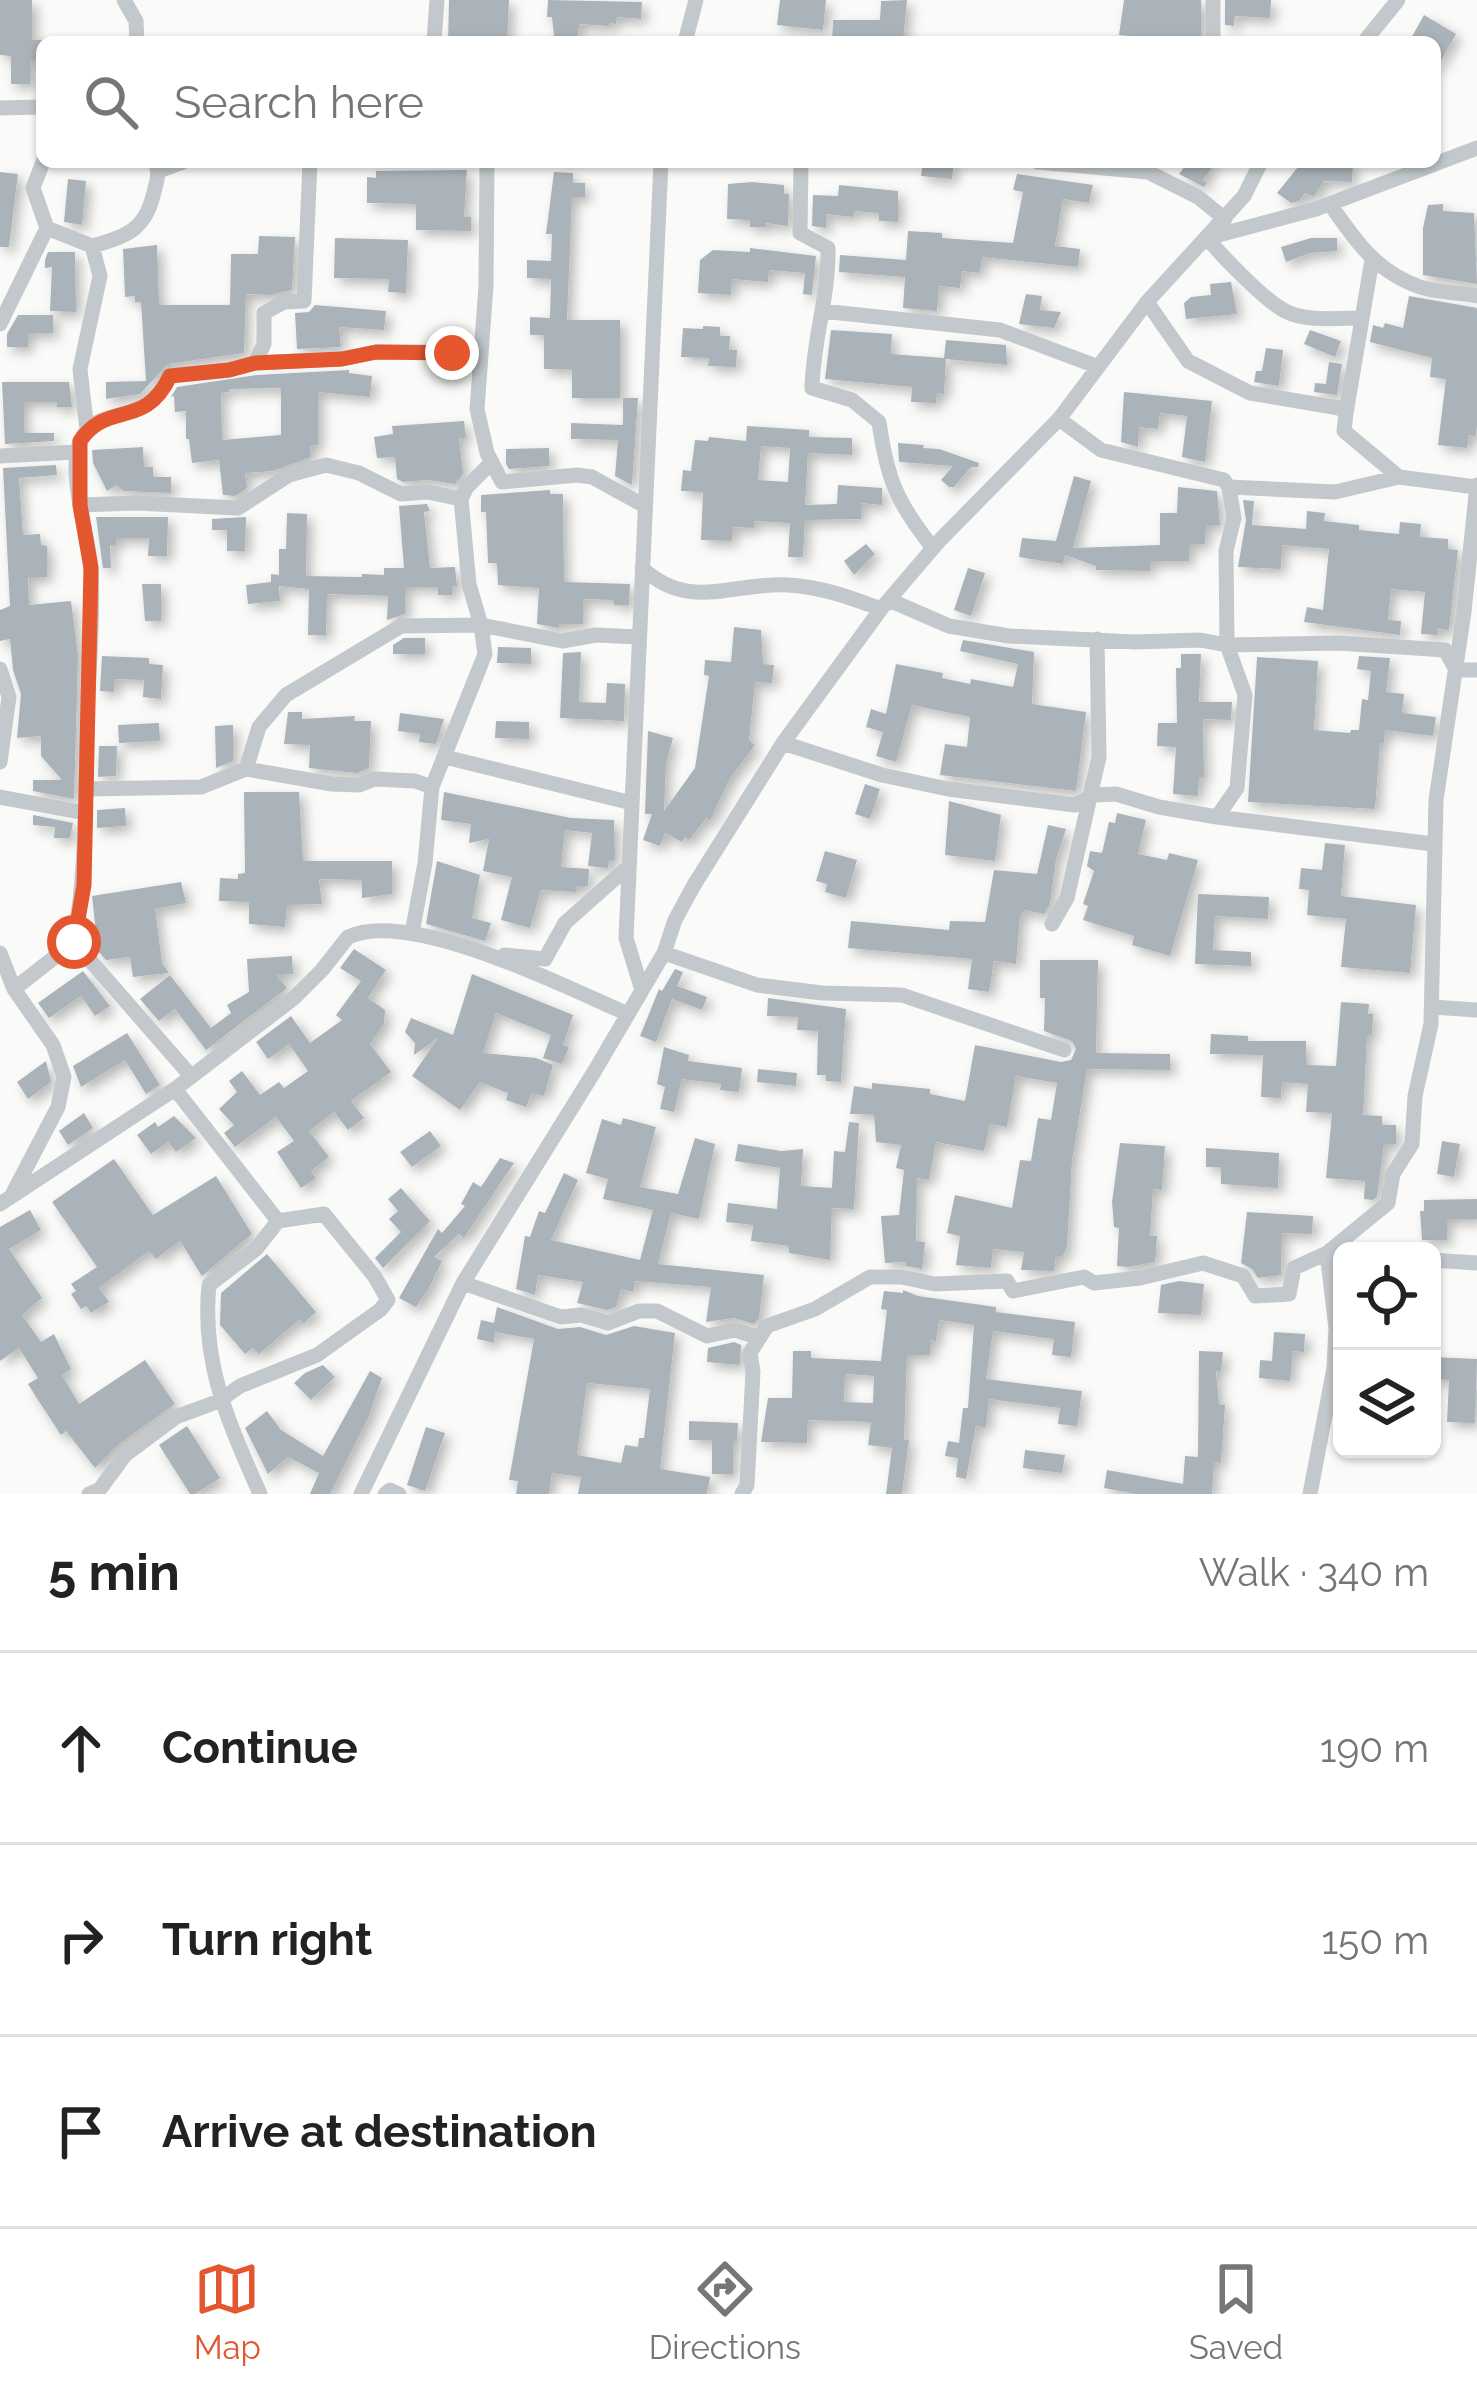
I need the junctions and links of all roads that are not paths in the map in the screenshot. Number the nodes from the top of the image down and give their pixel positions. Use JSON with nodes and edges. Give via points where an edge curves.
{"nodes":[{"id":1,"x":124,"y":0,"type":"edge"},
{"id":2,"x":437,"y":0,"type":"edge"},
{"id":3,"x":696,"y":0,"type":"edge"},
{"id":4,"x":1213,"y":0,"type":"edge"},
{"id":5,"x":1398,"y":0,"type":"edge"},
{"id":6,"x":137,"y":36,"type":"edge"},
{"id":7,"x":434,"y":36,"type":"edge"},
{"id":8,"x":687,"y":36,"type":"edge"},
{"id":9,"x":1213,"y":36,"type":"edge"},
{"id":10,"x":1369,"y":36,"type":"edge"},
{"id":11,"x":36,"y":107,"type":"edge"},
{"id":12,"x":0,"y":108,"type":"edge"},
{"id":13,"x":1477,"y":148,"type":"edge"},
{"id":14,"x":1441,"y":162,"type":"edge"},
{"id":15,"x":41,"y":168,"type":"edge"},
{"id":16,"x":157,"y":168,"type":"edge"},
{"id":17,"x":310,"y":168,"type":"edge"},
{"id":18,"x":487,"y":168,"type":"edge"},
{"id":19,"x":661,"y":168,"type":"edge"},
{"id":20,"x":800,"y":168,"type":"edge"},
{"id":21,"x":1104,"y":168,"type":"edge"},
{"id":22,"x":1259,"y":168,"type":"edge"},
{"id":23,"x":1424,"y":168,"type":"edge"},
{"id":24,"x":1330,"y":204,"type":"junction"},
{"id":25,"x":1225,"y":219,"type":"junction"},
{"id":26,"x":47,"y":228,"type":"junction"},
{"id":27,"x":1207,"y":238,"type":"junction"},
{"id":28,"x":92,"y":246,"type":"junction"},
{"id":29,"x":1372,"y":260,"type":"junction"},
{"id":30,"x":1477,"y":296,"type":"edge"},
{"id":31,"x":1147,"y":302,"type":"junction"},
{"id":32,"x":822,"y":311,"type":"junction"},
{"id":33,"x":1362,"y":318,"type":"junction"},
{"id":34,"x":0,"y":324,"type":"edge"},
{"id":35,"x":481,"y":352,"type":"junction"},
{"id":36,"x":255,"y":363,"type":"junction"},
{"id":37,"x":1096,"y":366,"type":"junction"},
{"id":38,"x":1346,"y":413,"type":"junction"},
{"id":39,"x":1059,"y":419,"type":"junction"},
{"id":40,"x":87,"y":430,"type":"junction"},
{"id":41,"x":77,"y":452,"type":"junction"},
{"id":42,"x":0,"y":456,"type":"edge"},
{"id":43,"x":491,"y":462,"type":"junction"},
{"id":44,"x":1399,"y":477,"type":"junction"},
{"id":45,"x":1477,"y":486,"type":"edge"},
{"id":46,"x":1229,"y":487,"type":"junction"},
{"id":47,"x":461,"y":499,"type":"junction"},
{"id":48,"x":80,"y":505,"type":"junction"},
{"id":49,"x":643,"y":505,"type":"junction"},
{"id":50,"x":933,"y":548,"type":"junction"},
{"id":51,"x":643,"y":568,"type":"junction"},
{"id":52,"x":885,"y":605,"type":"junction"},
{"id":53,"x":482,"y":625,"type":"junction"},
{"id":54,"x":638,"y":638,"type":"junction"},
{"id":55,"x":1097,"y":640,"type":"junction"},
{"id":56,"x":1227,"y":645,"type":"junction"},
{"id":57,"x":0,"y":669,"type":"edge"},
{"id":58,"x":1456,"y":670,"type":"junction"},
{"id":59,"x":1477,"y":670,"type":"edge"},
{"id":60,"x":783,"y":743,"type":"junction"},
{"id":61,"x":445,"y":758,"type":"junction"},
{"id":62,"x":0,"y":761,"type":"edge"},
{"id":63,"x":246,"y":769,"type":"junction"},
{"id":64,"x":432,"y":787,"type":"junction"},
{"id":65,"x":85,"y":790,"type":"junction"},
{"id":66,"x":1093,"y":795,"type":"junction"},
{"id":67,"x":0,"y":797,"type":"edge"},
{"id":68,"x":632,"y":803,"type":"junction"},
{"id":69,"x":85,"y":813,"type":"junction"},
{"id":70,"x":1217,"y":817,"type":"junction"},
{"id":71,"x":1433,"y":844,"type":"junction"},
{"id":72,"x":629,"y":866,"type":"junction"},
{"id":73,"x":1052,"y":924,"type":"dead end"},
{"id":74,"x":412,"y":933,"type":"junction"},
{"id":75,"x":74,"y":942,"type":"junction"},
{"id":76,"x":664,"y":952,"type":"junction"},
{"id":77,"x":0,"y":953,"type":"edge"},
{"id":78,"x":489,"y":954,"type":"junction"},
{"id":79,"x":641,"y":987,"type":"junction"},
{"id":80,"x":14,"y":989,"type":"junction"},
{"id":81,"x":1432,"y":1007,"type":"junction"},
{"id":82,"x":1477,"y":1010,"type":"edge"},
{"id":83,"x":626,"y":1013,"type":"junction"},
{"id":84,"x":1064,"y":1050,"type":"dead end"},
{"id":85,"x":191,"y":1076,"type":"junction"},
{"id":86,"x":175,"y":1089,"type":"junction"},
{"id":87,"x":6,"y":1200,"type":"edge"},
{"id":88,"x":278,"y":1221,"type":"junction"},
{"id":89,"x":1346,"y":1242,"type":"edge"},
{"id":90,"x":1333,"y":1253,"type":"edge"},
{"id":91,"x":1441,"y":1261,"type":"edge"},
{"id":92,"x":1477,"y":1263,"type":"edge"},
{"id":93,"x":463,"y":1283,"type":"junction"},
{"id":94,"x":757,"y":1336,"type":"junction"},
{"id":95,"x":1335,"y":1350,"type":"edge"},
{"id":96,"x":219,"y":1402,"type":"junction"},
{"id":97,"x":89,"y":1494,"type":"edge"},
{"id":98,"x":260,"y":1494,"type":"edge"},
{"id":99,"x":361,"y":1494,"type":"edge"},
{"id":100,"x":385,"y":1494,"type":"edge"},
{"id":101,"x":399,"y":1494,"type":"edge"},
{"id":102,"x":742,"y":1494,"type":"edge"},
{"id":103,"x":1310,"y":1494,"type":"edge"}],
"edges":[{"from":1,"to":6,"type":"street"},
{"from":2,"to":7,"type":"street"},
{"from":3,"to":8,"type":"street"},
{"from":4,"to":9,"type":"street"},
{"from":5,"to":10,"type":"street"},
{"from":11,"to":12,"type":"street"},
{"from":13,"to":14,"type":"street"},
{"from":15,"to":26,"type":"street","via":[[33,188]]},
{"from":16,"to":28,"type":"street","via":[[149,217],[128,237]]},
{"from":17,"to":36,"type":"street","via":[[304,301],[264,313]]},
{"from":18,"to":35,"type":"street"},
{"from":19,"to":49,"type":"street"},
{"from":20,"to":32,"type":"street","via":[[800,233],[828,248]]},
{"from":21,"to":25,"type":"street","via":[[1148,172]]},
{"from":22,"to":25,"type":"street"},
{"from":23,"to":24,"type":"street"},
{"from":24,"to":27,"type":"street"},
{"from":24,"to":29,"type":"street"},
{"from":25,"to":27,"type":"street"},
{"from":26,"to":28,"type":"street"},
{"from":26,"to":34,"type":"street"},
{"from":27,"to":31,"type":"street"},
{"from":27,"to":33,"type":"street","via":[[1285,312]]},
{"from":28,"to":40,"type":"street","via":[[100,276],[80,368]]},
{"from":29,"to":30,"type":"street","via":[[1422,288]]},
{"from":29,"to":33,"type":"street"},
{"from":31,"to":37,"type":"street"},
{"from":31,"to":38,"type":"street","via":[[1188,361],[1250,393]]},
{"from":32,"to":37,"type":"street","via":[[1000,330]]},
{"from":32,"to":50,"type":"street","via":[[812,388],[852,400],[879,422],[886,471]]},
{"from":33,"to":38,"type":"street"},
{"from":35,"to":36,"type":"street"},
{"from":35,"to":43,"type":"street","via":[[478,423]]},
{"from":36,"to":40,"type":"street","via":[[170,376],[147,408]]},
{"from":37,"to":39,"type":"street"},
{"from":38,"to":44,"type":"street","via":[[1344,430]]},
{"from":39,"to":46,"type":"street","via":[[1101,450]]},
{"from":39,"to":50,"type":"street"},
{"from":40,"to":41,"type":"street"},
{"from":41,"to":42,"type":"street"},
{"from":41,"to":48,"type":"street"},
{"from":43,"to":47,"type":"street"},
{"from":43,"to":49,"type":"street","via":[[502,482],[592,477]]},
{"from":44,"to":45,"type":"street"},
{"from":44,"to":46,"type":"street","via":[[1335,492]]},
{"from":45,"to":58,"type":"street"},
{"from":46,"to":56,"type":"street"},
{"from":47,"to":48,"type":"street","via":[[401,494],[326,466],[289,475],[238,508]]},
{"from":47,"to":53,"type":"street","via":[[469,584]]},
{"from":48,"to":65,"type":"street","via":[[91,568]]},
{"from":49,"to":51,"type":"street"},
{"from":50,"to":52,"type":"street"},
{"from":51,"to":52,"type":"street","via":[[679,592],[823,588]]},
{"from":51,"to":54,"type":"street"},
{"from":52,"to":55,"type":"street","via":[[1009,636]]},
{"from":52,"to":60,"type":"street"},
{"from":53,"to":54,"type":"street","via":[[562,640]]},
{"from":53,"to":61,"type":"street","via":[[484,654]]},
{"from":53,"to":63,"type":"street","via":[[401,626],[365,644],[286,695],[260,727]]},
{"from":54,"to":68,"type":"street"},
{"from":55,"to":56,"type":"street"},
{"from":55,"to":66,"type":"street","via":[[1100,758]]},
{"from":56,"to":58,"type":"street","via":[[1444,650]]},
{"from":56,"to":70,"type":"street","via":[[1246,695],[1237,788]]},
{"from":57,"to":62,"type":"street","via":[[9,697]]},
{"from":58,"to":59,"type":"street"},
{"from":58,"to":71,"type":"street"},
{"from":60,"to":66,"type":"street","via":[[948,789],[1075,805]]},
{"from":60,"to":76,"type":"street","via":[[694,885]]},
{"from":61,"to":64,"type":"street"},
{"from":61,"to":68,"type":"street"},
{"from":63,"to":64,"type":"street","via":[[332,784],[374,779]]},
{"from":63,"to":65,"type":"street","via":[[201,787]]},
{"from":64,"to":74,"type":"street"},
{"from":65,"to":69,"type":"street"},
{"from":66,"to":70,"type":"street"},
{"from":66,"to":73,"type":"street","via":[[1067,898]]},
{"from":67,"to":69,"type":"street"},
{"from":68,"to":72,"type":"street"},
{"from":69,"to":75,"type":"street"},
{"from":70,"to":71,"type":"street"},
{"from":71,"to":81,"type":"street"},
{"from":72,"to":78,"type":"street","via":[[566,923],[545,959]]},
{"from":72,"to":79,"type":"street","via":[[626,938]]},
{"from":74,"to":78,"type":"street"},
{"from":74,"to":85,"type":"street","via":[[348,937],[309,985]]},
{"from":75,"to":80,"type":"street"},
{"from":75,"to":85,"type":"street"},
{"from":76,"to":79,"type":"street"},
{"from":76,"to":84,"type":"street","via":[[757,985],[902,994]]},
{"from":77,"to":80,"type":"street"},
{"from":78,"to":83,"type":"street"},
{"from":79,"to":83,"type":"street"},
{"from":80,"to":87,"type":"street","via":[[64,1078],[58,1107]]},
{"from":81,"to":82,"type":"street"},
{"from":81,"to":89,"type":"street","via":[[1412,1144],[1393,1174],[1388,1203]]},
{"from":83,"to":93,"type":"street"},
{"from":85,"to":86,"type":"street"},
{"from":86,"to":87,"type":"street"},
{"from":86,"to":88,"type":"street"},
{"from":88,"to":96,"type":"street","via":[[256,1250],[209,1285],[205,1321]]},
{"from":88,"to":96,"type":"street","via":[[324,1214],[388,1300],[317,1355]]},
{"from":90,"to":94,"type":"street","via":[[1294,1268],[1289,1294],[1255,1296],[1243,1276],[1203,1263],[1013,1291],[1006,1281],[870,1277]]},
{"from":91,"to":92,"type":"street"},
{"from":93,"to":94,"type":"street","via":[[561,1317],[608,1323],[657,1311],[707,1336]]},
{"from":93,"to":99,"type":"street"},
{"from":94,"to":102,"type":"street"},
{"from":95,"to":103,"type":"street"},
{"from":96,"to":97,"type":"street","via":[[163,1426]]},
{"from":96,"to":98,"type":"street"},
{"from":100,"to":101,"type":"street"}]}
